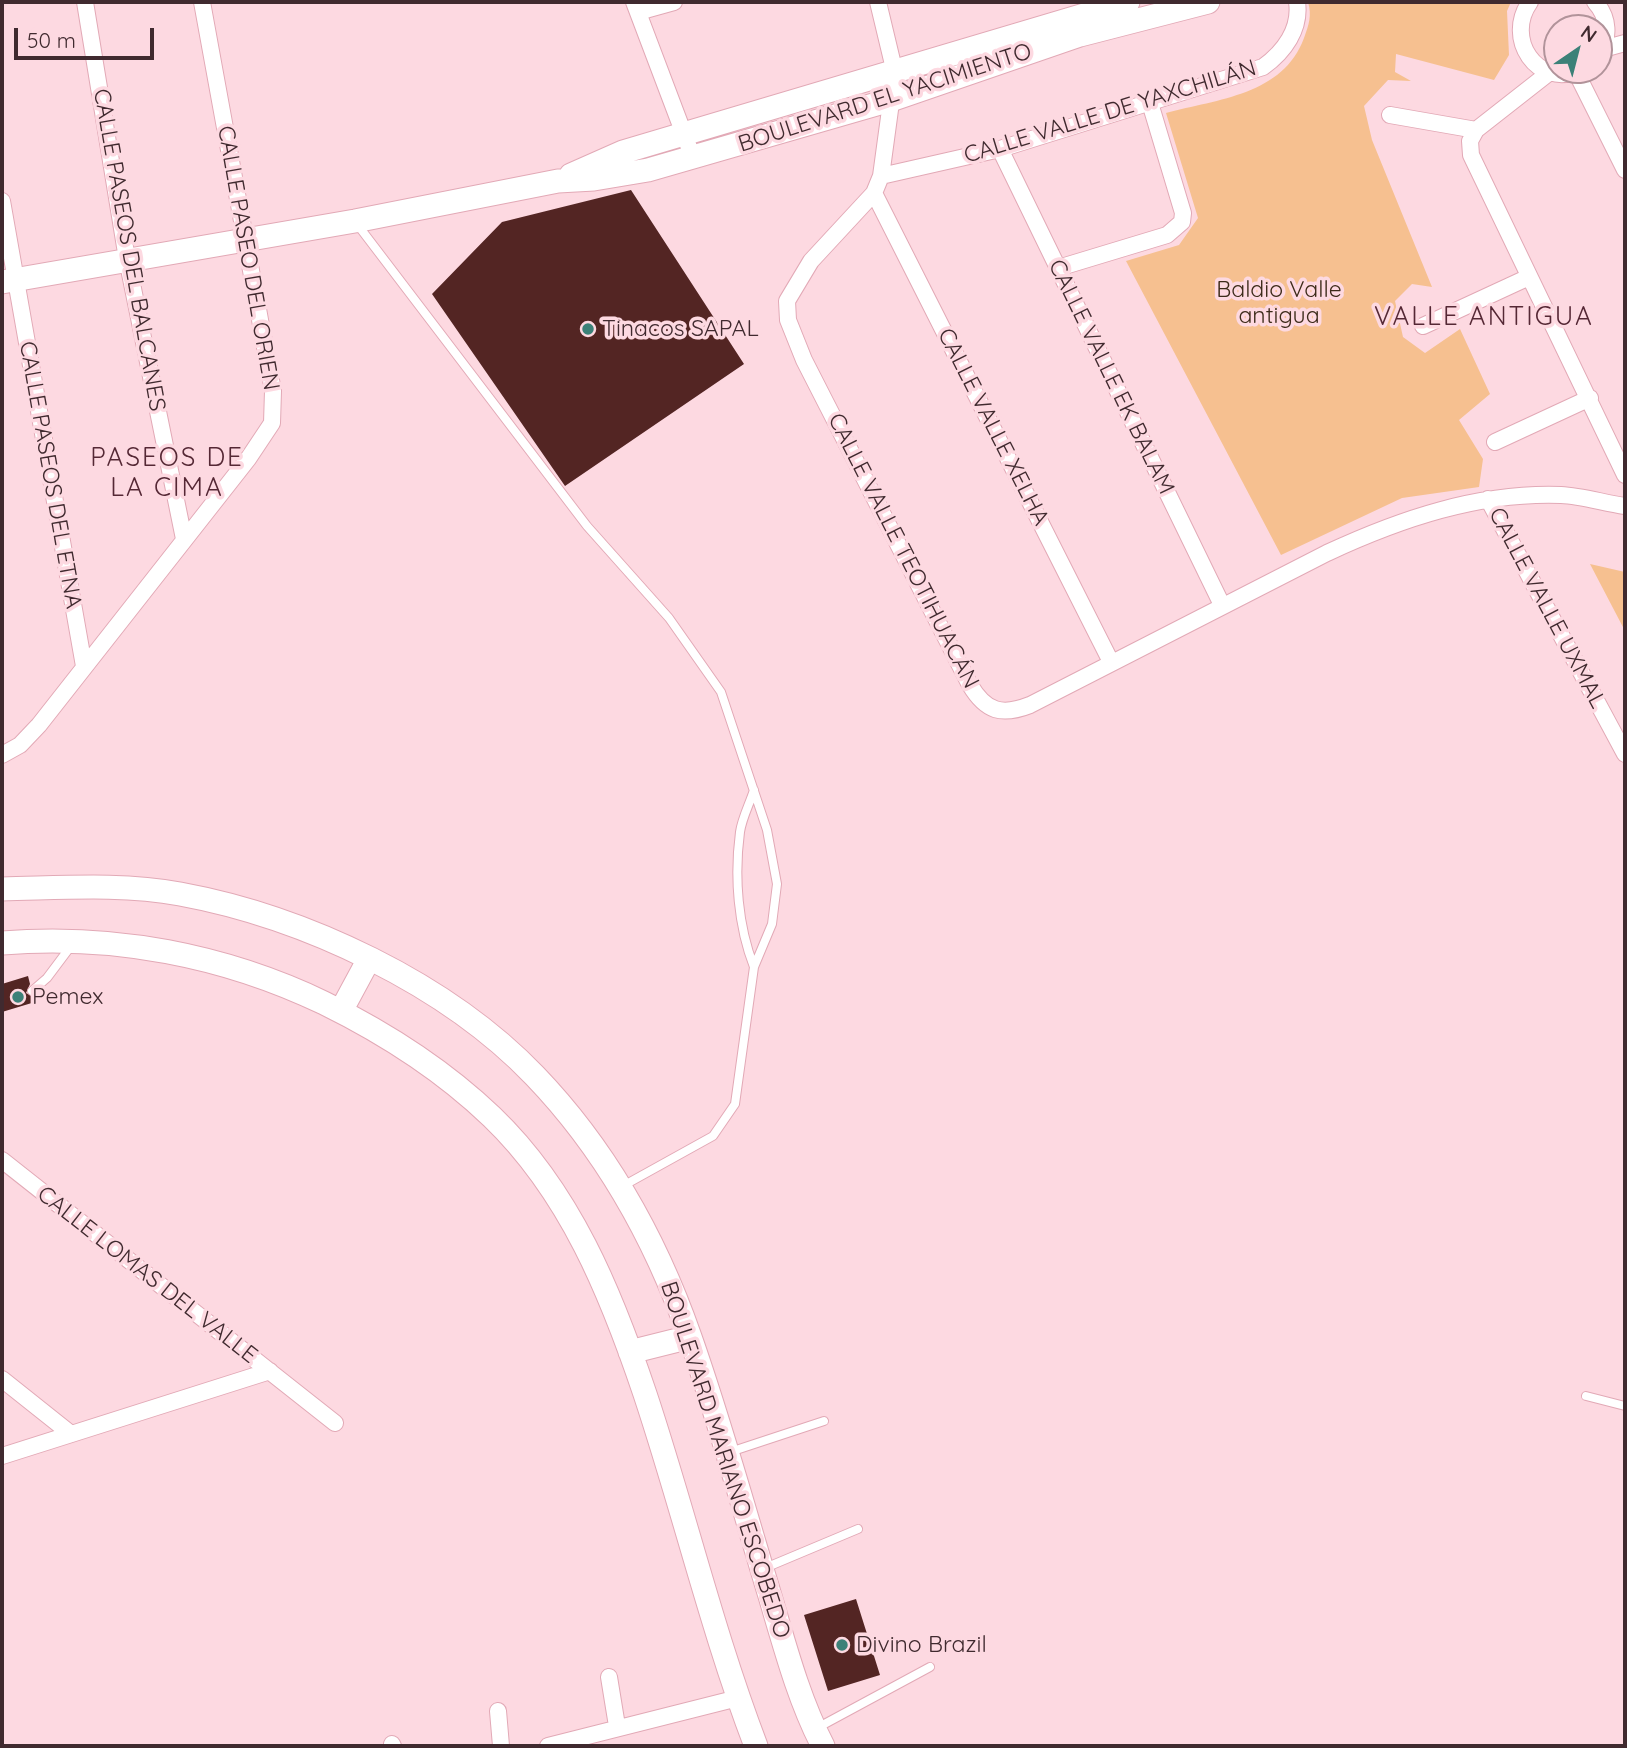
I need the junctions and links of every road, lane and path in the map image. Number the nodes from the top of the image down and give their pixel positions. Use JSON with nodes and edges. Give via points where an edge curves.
{"nodes":[{"id":1,"x":85,"y":2,"type":"edge"},
{"id":2,"x":202,"y":2,"type":"edge"},
{"id":3,"x":674,"y":2,"type":"edge"},
{"id":4,"x":878,"y":2,"type":"edge"},
{"id":5,"x":1128,"y":2,"type":"edge"},
{"id":6,"x":1208,"y":2,"type":"edge"},
{"id":7,"x":1297,"y":2,"type":"edge"},
{"id":8,"x":1530,"y":2,"type":"edge"},
{"id":9,"x":636,"y":7,"type":"edge"},
{"id":10,"x":1543,"y":68,"type":"edge"},
{"id":11,"x":895,"y":73,"type":"junction"},
{"id":12,"x":1543,"y":77,"type":"edge"},
{"id":13,"x":1584,"y":84,"type":"edge"},
{"id":14,"x":894,"y":99,"type":"junction"},
{"id":15,"x":1150,"y":103,"type":"junction"},
{"id":16,"x":1390,"y":115,"type":"dead end"},
{"id":17,"x":1476,"y":130,"type":"junction"},
{"id":18,"x":685,"y":134,"type":"junction"},
{"id":19,"x":1000,"y":149,"type":"junction"},
{"id":20,"x":693,"y":158,"type":"junction"},
{"id":21,"x":1625,"y":170,"type":"edge"},
{"id":22,"x":881,"y":176,"type":"junction"},
{"id":23,"x":558,"y":181,"type":"junction"},
{"id":24,"x":874,"y":193,"type":"junction"},
{"id":25,"x":2,"y":201,"type":"edge"},
{"id":26,"x":355,"y":222,"type":"junction"},
{"id":27,"x":245,"y":240,"type":"junction"},
{"id":28,"x":127,"y":259,"type":"junction"},
{"id":29,"x":1058,"y":268,"type":"junction"},
{"id":30,"x":1529,"y":277,"type":"junction"},
{"id":31,"x":8,"y":281,"type":"edge"},
{"id":32,"x":1423,"y":326,"type":"dead end"},
{"id":33,"x":1590,"y":398,"type":"junction"},
{"id":34,"x":1494,"y":442,"type":"dead end"},
{"id":35,"x":1625,"y":475,"type":"edge"},
{"id":36,"x":1488,"y":499,"type":"junction"},
{"id":37,"x":1625,"y":506,"type":"edge"},
{"id":38,"x":184,"y":539,"type":"junction"},
{"id":39,"x":1222,"y":605,"type":"junction"},
{"id":40,"x":1111,"y":662,"type":"junction"},
{"id":41,"x":84,"y":666,"type":"junction"},
{"id":42,"x":1625,"y":754,"type":"edge"},
{"id":43,"x":2,"y":755,"type":"edge"},
{"id":44,"x":754,"y":790,"type":"junction"},
{"id":45,"x":2,"y":889,"type":"edge"},
{"id":46,"x":74,"y":942,"type":"junction"},
{"id":47,"x":2,"y":943,"type":"edge"},
{"id":48,"x":369,"y":959,"type":"junction"},
{"id":49,"x":754,"y":967,"type":"junction"},
{"id":50,"x":32,"y":991,"type":"dead end"},
{"id":51,"x":341,"y":1011,"type":"junction"},
{"id":52,"x":2,"y":1160,"type":"edge"},
{"id":53,"x":621,"y":1187,"type":"junction"},
{"id":54,"x":690,"y":1336,"type":"junction"},
{"id":55,"x":630,"y":1352,"type":"junction"},
{"id":56,"x":270,"y":1371,"type":"junction"},
{"id":57,"x":2,"y":1379,"type":"edge"},
{"id":58,"x":1586,"y":1396,"type":"dead end"},
{"id":59,"x":1625,"y":1406,"type":"edge"},
{"id":60,"x":824,"y":1422,"type":"dead end"},
{"id":61,"x":335,"y":1423,"type":"dead end"},
{"id":62,"x":71,"y":1434,"type":"junction"},
{"id":63,"x":727,"y":1453,"type":"junction"},
{"id":64,"x":2,"y":1456,"type":"edge"},
{"id":65,"x":858,"y":1529,"type":"dead end"},
{"id":66,"x":762,"y":1569,"type":"junction"},
{"id":67,"x":930,"y":1667,"type":"dead end"},
{"id":68,"x":609,"y":1677,"type":"dead end"},
{"id":69,"x":738,"y":1698,"type":"junction"},
{"id":70,"x":498,"y":1711,"type":"dead end"},
{"id":71,"x":617,"y":1726,"type":"junction"},
{"id":72,"x":819,"y":1738,"type":"edge"},
{"id":73,"x":501,"y":1746,"type":"edge"},
{"id":74,"x":548,"y":1746,"type":"edge"},
{"id":75,"x":756,"y":1746,"type":"edge"}],
"edges":[{"from":1,"to":28,"type":"street","name":"CALLE PASEOS DEL BALCANES"},
{"from":2,"to":27,"type":"street","name":"CALLE PASEO DEL ORIEN"},
{"from":3,"to":9,"type":"street"},
{"from":4,"to":11,"type":"street","name":"CALLE VALLE TEOTIHUACÁN"},
{"from":5,"to":11,"type":"street","name":"BOULEVARD EL YACIMIENTO"},
{"from":6,"to":14,"type":"street","name":"BOULEVARD EL YACIMIENTO","via":[[1080,35]]},
{"from":7,"to":15,"type":"street","name":"CALLE VALLE DE YAXCHILÁN","via":[[1296,24],[1289,39],[1263,67]]},
{"from":8,"to":10,"type":"street","via":[[1522,15],[1522,43]]},
{"from":9,"to":18,"type":"street"},
{"from":11,"to":14,"type":"street","name":"CALLE VALLE TEOTIHUACÁN"},
{"from":11,"to":18,"type":"street","name":"BOULEVARD EL YACIMIENTO"},
{"from":12,"to":17,"type":"street"},
{"from":13,"to":21,"type":"street"},
{"from":14,"to":20,"type":"street","name":"BOULEVARD EL YACIMIENTO"},
{"from":14,"to":22,"type":"street","name":"CALLE VALLE TEOTIHUACÁN"},
{"from":15,"to":19,"type":"street","name":"CALLE VALLE DE YAXCHILÁN"},
{"from":15,"to":29,"type":"street","via":[[1182,222],[1167,235]]},
{"from":16,"to":17,"type":"street"},
{"from":17,"to":30,"type":"street","via":[[1470,141],[1478,174]]},
{"from":18,"to":20,"type":"street"},
{"from":18,"to":23,"type":"street","name":"BOULEVARD EL YACIMIENTO","via":[[623,152]]},
{"from":19,"to":22,"type":"street","name":"CALLE VALLE DE YAXCHILÁN"},
{"from":19,"to":29,"type":"street","name":"CALLE VALLE EK BALAM"},
{"from":20,"to":23,"type":"street","name":"BOULEVARD EL YACIMIENTO","via":[[618,176]]},
{"from":22,"to":24,"type":"street","name":"CALLE VALLE TEOTIHUACÁN"},
{"from":23,"to":26,"type":"street","name":"BOULEVARD EL YACIMIENTO"},
{"from":24,"to":40,"type":"street","name":"CALLE VALLE XELHA"},
{"from":24,"to":40,"type":"street","name":"CALLE VALLE TEOTIHUACÁN","via":[[811,261],[787,301],[788,320],[804,360],[984,706],[1016,711]]},
{"from":25,"to":31,"type":"street","name":"CALLE PASEOS DEL ETNA"},
{"from":26,"to":27,"type":"street","name":"BOULEVARD EL YACIMIENTO"},
{"from":26,"to":44,"type":"lane","via":[[587,526],[669,618],[721,692]]},
{"from":27,"to":28,"type":"street","name":"BOULEVARD EL YACIMIENTO"},
{"from":27,"to":38,"type":"street","name":"CALLE PASEO DEL ORIEN","via":[[273,391],[272,423]]},
{"from":28,"to":31,"type":"street","name":"BOULEVARD EL YACIMIENTO"},
{"from":28,"to":38,"type":"street","name":"CALLE PASEOS DEL BALCANES"},
{"from":29,"to":39,"type":"street","name":"CALLE VALLE EK BALAM"},
{"from":30,"to":32,"type":"street"},
{"from":30,"to":33,"type":"street"},
{"from":31,"to":41,"type":"street","name":"CALLE PASEOS DEL ETNA"},
{"from":33,"to":34,"type":"street"},
{"from":33,"to":35,"type":"street"},
{"from":36,"to":37,"type":"street","name":"CALLE VALLE TEOTIHUACÁN","via":[[1564,495]]},
{"from":36,"to":39,"type":"street","name":"CALLE VALLE TEOTIHUACÁN","via":[[1376,531]]},
{"from":36,"to":42,"type":"street","name":"CALLE VALLE UXMAL"},
{"from":38,"to":41,"type":"street","name":"CALLE PASEO DEL ORIEN"},
{"from":39,"to":40,"type":"street","name":"CALLE VALLE TEOTIHUACÁN"},
{"from":41,"to":43,"type":"street","name":"CALLE PASEO DEL ORIEN","via":[[39,725],[20,745]]},
{"from":44,"to":49,"type":"lane","via":[[740,831],[739,892],[742,937]]},
{"from":44,"to":49,"type":"lane","via":[[777,884],[772,924]]},
{"from":45,"to":48,"type":"street","name":"BOULEVARD MARIANO ESCOBEDO","via":[[120,886],[180,894],[249,910],[316,933]]},
{"from":46,"to":47,"type":"street"},
{"from":46,"to":50,"type":"lane"},
{"from":46,"to":51,"type":"street","via":[[176,952],[235,967]]},
{"from":48,"to":51,"type":"street"},
{"from":48,"to":53,"type":"street","name":"BOULEVARD MARIANO ESCOBEDO","via":[[422,988],[534,1074],[581,1129]]},
{"from":49,"to":53,"type":"lane","via":[[735,1104],[713,1136]]},
{"from":51,"to":55,"type":"street","via":[[444,1074],[494,1118],[534,1165],[573,1220]]},
{"from":52,"to":56,"type":"street","name":"CALLE LOMAS DEL VALLE"},
{"from":53,"to":54,"type":"street","name":"BOULEVARD MARIANO ESCOBEDO","via":[[663,1268]]},
{"from":54,"to":55,"type":"street"},
{"from":54,"to":63,"type":"street","name":"BOULEVARD MARIANO ESCOBEDO"},
{"from":55,"to":69,"type":"street"},
{"from":56,"to":61,"type":"street"},
{"from":56,"to":62,"type":"street","name":"CALLE LOMAS DEL VALLE"},
{"from":57,"to":62,"type":"street"},
{"from":58,"to":59,"type":"lane"},
{"from":60,"to":63,"type":"lane"},
{"from":62,"to":64,"type":"street","name":"CALLE LOMAS DEL VALLE"},
{"from":63,"to":66,"type":"street","name":"BOULEVARD MARIANO ESCOBEDO"},
{"from":65,"to":66,"type":"lane"},
{"from":66,"to":72,"type":"street","name":"BOULEVARD MARIANO ESCOBEDO"},
{"from":67,"to":72,"type":"lane"},
{"from":68,"to":71,"type":"street"},
{"from":69,"to":71,"type":"street"},
{"from":69,"to":75,"type":"street"},
{"from":70,"to":73,"type":"street"},
{"from":71,"to":74,"type":"street"}]}
